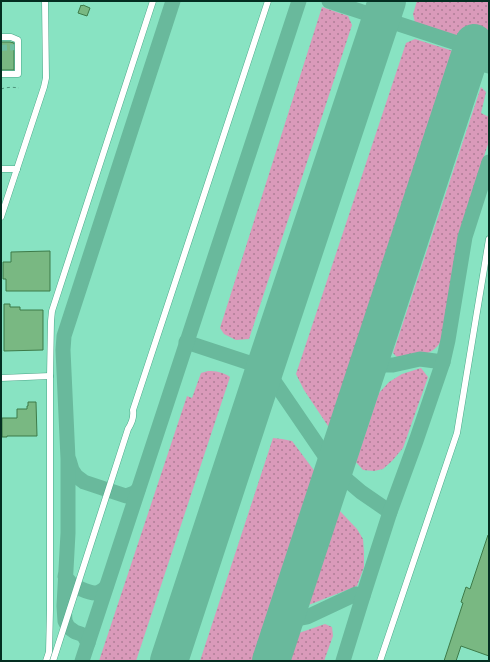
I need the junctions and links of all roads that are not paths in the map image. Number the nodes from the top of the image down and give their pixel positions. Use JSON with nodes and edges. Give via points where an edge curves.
{"nodes":[{"id":1,"x":45,"y":1,"type":"edge"},
{"id":2,"x":153,"y":1,"type":"edge"},
{"id":3,"x":268,"y":1,"type":"edge"},
{"id":4,"x":1,"y":37,"type":"edge"},
{"id":5,"x":1,"y":74,"type":"edge"},
{"id":6,"x":1,"y":169,"type":"edge"},
{"id":7,"x":17,"y":169,"type":"junction"},
{"id":8,"x":1,"y":218,"type":"edge"},
{"id":9,"x":489,"y":239,"type":"edge"},
{"id":10,"x":50,"y":376,"type":"junction"},
{"id":11,"x":1,"y":378,"type":"edge"},
{"id":12,"x":46,"y":661,"type":"edge"},
{"id":13,"x":53,"y":661,"type":"edge"},
{"id":14,"x":380,"y":661,"type":"edge"}],
"edges":[{"from":1,"to":7,"type":"lane","via":[[46,78]]},
{"from":2,"to":10,"type":"lane","via":[[52,311]]},
{"from":3,"to":13,"type":"lane"},
{"from":4,"to":5,"type":"lane","via":[[18,40],[18,74]]},
{"from":6,"to":7,"type":"lane"},
{"from":7,"to":8,"type":"lane"},
{"from":9,"to":14,"type":"lane","via":[[457,432]]},
{"from":10,"to":11,"type":"lane"},
{"from":10,"to":12,"type":"lane","via":[[50,610],[49,652]]}]}
